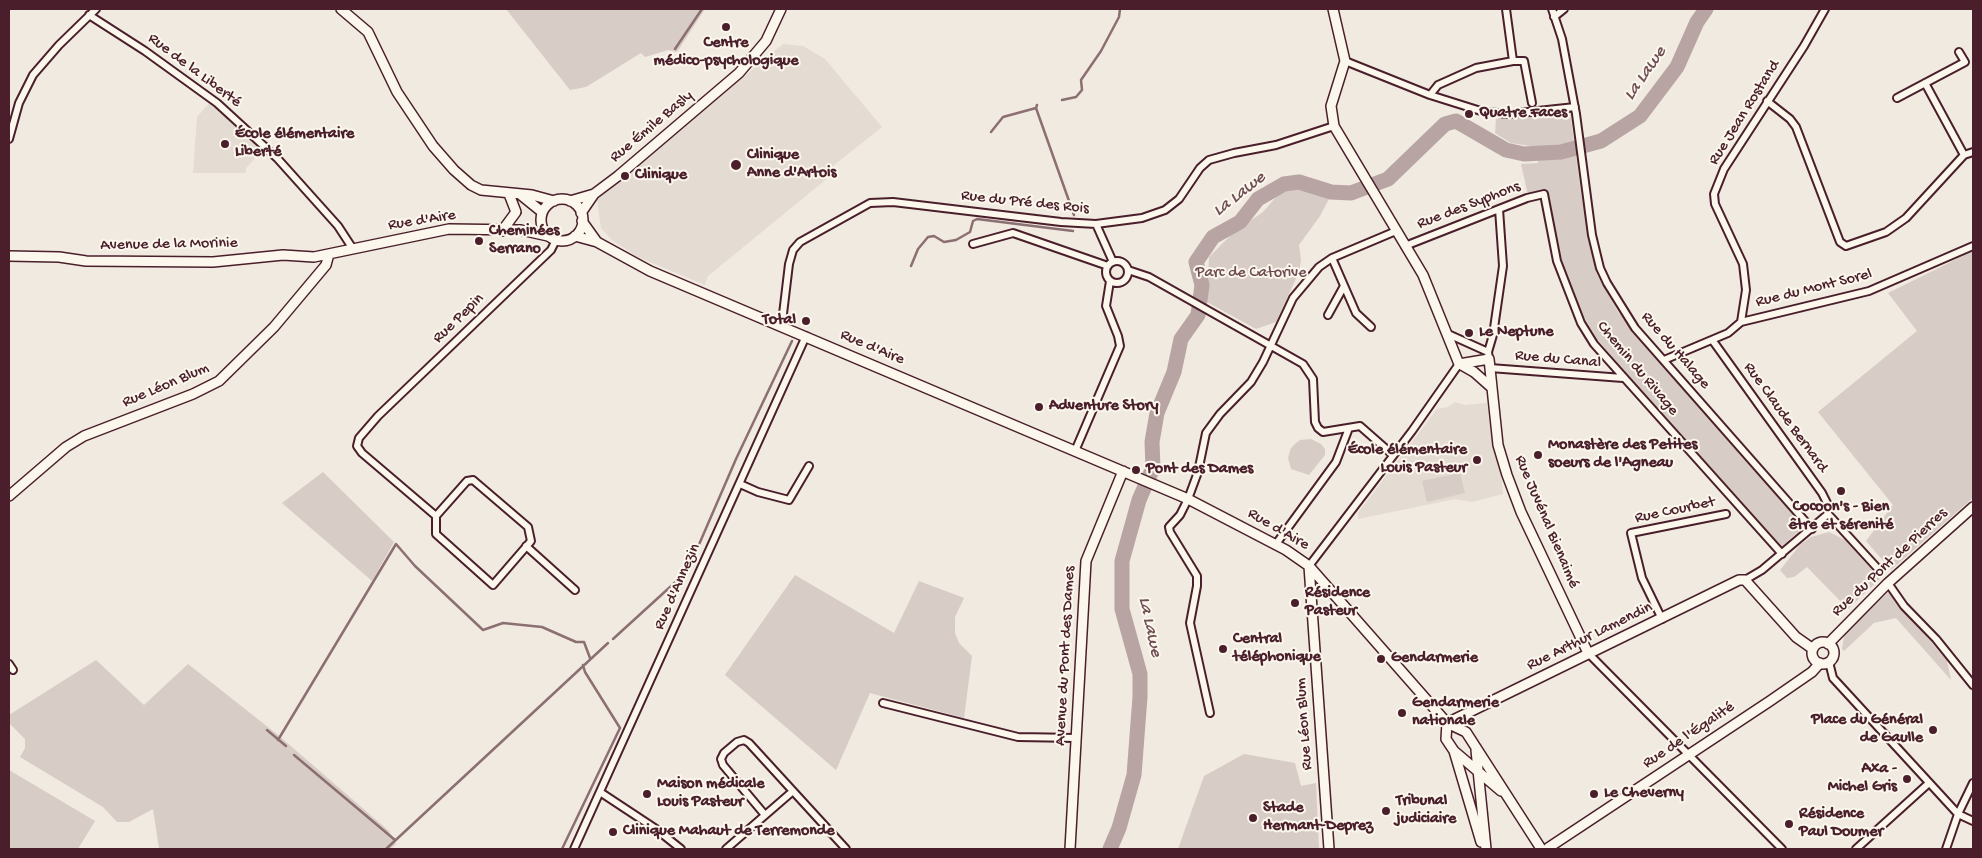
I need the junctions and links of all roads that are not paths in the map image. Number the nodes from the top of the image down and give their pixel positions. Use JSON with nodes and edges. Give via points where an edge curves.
{"nodes":[{"id":1,"x":96,"y":9,"type":"edge"},
{"id":2,"x":342,"y":9,"type":"edge"},
{"id":3,"x":781,"y":9,"type":"edge"},
{"id":4,"x":1333,"y":9,"type":"edge"},
{"id":5,"x":1506,"y":9,"type":"edge"},
{"id":6,"x":1552,"y":9,"type":"edge"},
{"id":7,"x":1564,"y":9,"type":"edge"},
{"id":8,"x":1825,"y":9,"type":"edge"},
{"id":9,"x":89,"y":15,"type":"junction"},
{"id":10,"x":1554,"y":17,"type":"junction"},
{"id":11,"x":1959,"y":52,"type":"dead end"},
{"id":12,"x":1345,"y":61,"type":"junction"},
{"id":13,"x":1513,"y":61,"type":"junction"},
{"id":14,"x":1925,"y":83,"type":"junction"},
{"id":15,"x":1430,"y":95,"type":"junction"},
{"id":16,"x":1897,"y":98,"type":"dead end"},
{"id":17,"x":1767,"y":101,"type":"junction"},
{"id":18,"x":1532,"y":103,"type":"dead end"},
{"id":19,"x":1575,"y":107,"type":"junction"},
{"id":20,"x":1334,"y":126,"type":"junction"},
{"id":21,"x":9,"y":139,"type":"edge"},
{"id":22,"x":1973,"y":152,"type":"edge"},
{"id":23,"x":1964,"y":155,"type":"junction"},
{"id":24,"x":510,"y":194,"type":"junction"},
{"id":25,"x":520,"y":194,"type":"junction"},
{"id":26,"x":594,"y":194,"type":"junction"},
{"id":27,"x":1544,"y":194,"type":"joint"},
{"id":28,"x":554,"y":201,"type":"junction"},
{"id":29,"x":570,"y":201,"type":"junction"},
{"id":30,"x":1499,"y":209,"type":"junction"},
{"id":31,"x":542,"y":217,"type":"junction"},
{"id":32,"x":582,"y":217,"type":"junction"},
{"id":33,"x":1096,"y":224,"type":"junction"},
{"id":34,"x":521,"y":230,"type":"junction"},
{"id":35,"x":502,"y":231,"type":"junction"},
{"id":36,"x":1396,"y":231,"type":"junction"},
{"id":37,"x":575,"y":236,"type":"junction"},
{"id":38,"x":552,"y":238,"type":"junction"},
{"id":39,"x":597,"y":242,"type":"junction"},
{"id":40,"x":973,"y":244,"type":"dead end"},
{"id":41,"x":1405,"y":246,"type":"junction"},
{"id":42,"x":1973,"y":246,"type":"edge"},
{"id":43,"x":353,"y":249,"type":"junction"},
{"id":44,"x":329,"y":254,"type":"junction"},
{"id":45,"x":9,"y":256,"type":"edge"},
{"id":46,"x":314,"y":257,"type":"junction"},
{"id":47,"x":1332,"y":258,"type":"junction"},
{"id":48,"x":1110,"y":264,"type":"junction"},
{"id":49,"x":1128,"y":270,"type":"junction"},
{"id":50,"x":315,"y":277,"type":"junction"},
{"id":51,"x":1110,"y":281,"type":"junction"},
{"id":52,"x":1344,"y":286,"type":"junction"},
{"id":53,"x":1328,"y":315,"type":"dead end"},
{"id":54,"x":1741,"y":322,"type":"junction"},
{"id":55,"x":779,"y":325,"type":"junction"},
{"id":56,"x":1371,"y":328,"type":"dead end"},
{"id":57,"x":1448,"y":334,"type":"junction"},
{"id":58,"x":806,"y":336,"type":"junction"},
{"id":59,"x":1713,"y":341,"type":"junction"},
{"id":60,"x":1272,"y":346,"type":"junction"},
{"id":61,"x":1489,"y":360,"type":"junction"},
{"id":62,"x":1664,"y":360,"type":"junction"},
{"id":63,"x":1459,"y":364,"type":"junction"},
{"id":64,"x":1624,"y":378,"type":"junction"},
{"id":65,"x":1492,"y":388,"type":"junction"},
{"id":66,"x":1349,"y":428,"type":"junction"},
{"id":67,"x":1075,"y":451,"type":"junction"},
{"id":68,"x":1393,"y":455,"type":"junction"},
{"id":69,"x":810,"y":466,"type":"dead end"},
{"id":70,"x":1123,"y":471,"type":"junction"},
{"id":71,"x":740,"y":484,"type":"junction"},
{"id":72,"x":9,"y":496,"type":"edge"},
{"id":73,"x":1188,"y":499,"type":"junction"},
{"id":74,"x":1973,"y":507,"type":"edge"},
{"id":75,"x":1726,"y":514,"type":"dead end"},
{"id":76,"x":1828,"y":514,"type":"junction"},
{"id":77,"x":436,"y":516,"type":"junction"},
{"id":78,"x":1810,"y":530,"type":"junction"},
{"id":79,"x":1276,"y":544,"type":"junction"},
{"id":80,"x":526,"y":546,"type":"junction"},
{"id":81,"x":1784,"y":552,"type":"junction"},
{"id":82,"x":1309,"y":566,"type":"junction"},
{"id":83,"x":1880,"y":571,"type":"dead end"},
{"id":84,"x":1745,"y":580,"type":"junction"},
{"id":85,"x":1888,"y":583,"type":"junction"},
{"id":86,"x":575,"y":590,"type":"dead end"},
{"id":87,"x":1662,"y":619,"type":"junction"},
{"id":88,"x":1828,"y":644,"type":"junction"},
{"id":89,"x":1813,"y":649,"type":"junction"},
{"id":90,"x":1588,"y":653,"type":"junction"},
{"id":91,"x":1825,"y":663,"type":"junction"},
{"id":92,"x":1973,"y":685,"type":"edge"},
{"id":93,"x":883,"y":703,"type":"dead end"},
{"id":94,"x":1210,"y":713,"type":"dead end"},
{"id":95,"x":1447,"y":723,"type":"junction"},
{"id":96,"x":1077,"y":738,"type":"junction"},
{"id":97,"x":1476,"y":746,"type":"junction"},
{"id":98,"x":1454,"y":751,"type":"junction"},
{"id":99,"x":1689,"y":755,"type":"junction"},
{"id":100,"x":1478,"y":773,"type":"junction"},
{"id":101,"x":1929,"y":783,"type":"junction"},
{"id":102,"x":1973,"y":783,"type":"edge"},
{"id":103,"x":793,"y":791,"type":"junction"},
{"id":104,"x":600,"y":792,"type":"junction"},
{"id":105,"x":1506,"y":795,"type":"junction"},
{"id":106,"x":1958,"y":814,"type":"junction"},
{"id":107,"x":766,"y":815,"type":"junction"},
{"id":108,"x":1973,"y":821,"type":"edge"},
{"id":109,"x":574,"y":849,"type":"edge"},
{"id":110,"x":681,"y":849,"type":"edge"},
{"id":111,"x":726,"y":849,"type":"edge"},
{"id":112,"x":846,"y":849,"type":"edge"},
{"id":113,"x":1070,"y":849,"type":"edge"},
{"id":114,"x":1329,"y":849,"type":"edge"},
{"id":115,"x":1485,"y":849,"type":"edge"},
{"id":116,"x":1544,"y":849,"type":"edge"},
{"id":117,"x":1782,"y":849,"type":"edge"},
{"id":118,"x":1856,"y":849,"type":"edge"},
{"id":119,"x":1946,"y":849,"type":"edge"}],
"edges":[{"from":1,"to":9,"type":"street"},
{"from":2,"to":24,"type":"street","via":[[368,32],[396,90],[447,162],[471,185],[490,192]]},
{"from":3,"to":26,"type":"street","name":"Rue Émile Basly","via":[[766,41],[739,73]]},
{"from":4,"to":12,"type":"street"},
{"from":5,"to":13,"type":"street"},
{"from":6,"to":10,"type":"street","name":"Rue du Halage"},
{"from":7,"to":10,"type":"street"},
{"from":8,"to":17,"type":"street","name":"Rue Jean Rostand"},
{"from":9,"to":21,"type":"street","via":[[32,76]]},
{"from":9,"to":43,"type":"street","name":"Rue de la Liberté","via":[[217,103],[277,158],[338,226]]},
{"from":10,"to":19,"type":"street","name":"Rue du Halage","via":[[1562,40]]},
{"from":11,"to":14,"type":"street","via":[[1965,62]]},
{"from":12,"to":15,"type":"street"},
{"from":12,"to":20,"type":"street","via":[[1331,106]]},
{"from":13,"to":15,"type":"street","via":[[1468,72],[1438,85]]},
{"from":13,"to":18,"type":"street","via":[[1524,61]]},
{"from":14,"to":16,"type":"street"},
{"from":14,"to":23,"type":"street"},
{"from":15,"to":19,"type":"street","via":[[1484,112],[1510,114]]},
{"from":17,"to":23,"type":"street","via":[[1796,127],[1840,242],[1846,246],[1886,232],[1906,218]]},
{"from":17,"to":54,"type":"street","name":"Rue Jean Rostand","via":[[1724,169],[1714,194],[1715,204],[1743,264],[1746,290]]},
{"from":19,"to":62,"type":"street","name":"Rue du Halage","via":[[1592,235],[1600,268],[1623,312]]},
{"from":20,"to":33,"type":"street","name":"Rue du Pré des Rois","via":[[1276,145],[1210,160],[1200,168],[1179,199],[1165,210],[1142,218]]},
{"from":20,"to":36,"type":"street"},
{"from":22,"to":23,"type":"street"},
{"from":24,"to":25,"type":"street"},
{"from":24,"to":35,"type":"street","via":[[516,212]]},
{"from":25,"to":28,"type":"street"},
{"from":25,"to":31,"type":"street"},
{"from":26,"to":29,"type":"street","name":"Rue Émile Basly"},
{"from":26,"to":32,"type":"street","name":"Rue Émile Basly"},
{"from":27,"to":30,"type":"street","name":"Rue des Syphons"},
{"from":27,"to":64,"type":"street","name":"Chemin du Rivage","via":[[1557,261],[1581,323],[1594,344]]},
{"from":28,"to":29,"type":"street"},
{"from":28,"to":31,"type":"street"},
{"from":29,"to":32,"type":"street"},
{"from":30,"to":41,"type":"street","name":"Rue des Syphons"},
{"from":30,"to":61,"type":"street","via":[[1503,266]]},
{"from":31,"to":34,"type":"street"},
{"from":31,"to":38,"type":"street"},
{"from":32,"to":37,"type":"street"},
{"from":32,"to":39,"type":"street","name":"Rue d'Aire"},
{"from":33,"to":48,"type":"street"},
{"from":33,"to":55,"type":"street","name":"Rue du Pré des Rois","via":[[894,202],[870,203],[800,242],[793,250]]},
{"from":34,"to":35,"type":"street","name":"Rue d'Aire"},
{"from":34,"to":38,"type":"street"},
{"from":35,"to":43,"type":"street","name":"Rue d'Aire","via":[[450,229]]},
{"from":36,"to":41,"type":"street"},
{"from":36,"to":47,"type":"street"},
{"from":37,"to":38,"type":"street","via":[[568,240]]},
{"from":37,"to":39,"type":"street","name":"Rue d'Aire"},
{"from":38,"to":77,"type":"street","name":"Rue Pepin","via":[[551,250],[359,438],[357,446]]},
{"from":39,"to":55,"type":"street","name":"Rue d'Aire","via":[[650,272]]},
{"from":40,"to":48,"type":"street","via":[[1013,234]]},
{"from":41,"to":57,"type":"street","via":[[1424,275]]},
{"from":42,"to":54,"type":"street","name":"Rue du Mont Sorel","via":[[1869,291]]},
{"from":43,"to":44,"type":"street","name":"Rue d'Aire"},
{"from":44,"to":46,"type":"street","name":"Avenue de la Morinie"},
{"from":44,"to":50,"type":"street","name":"Rue Léon Blum","via":[[326,265]]},
{"from":45,"to":46,"type":"street","name":"Avenue de la Morinie","via":[[213,262],[282,255]]},
{"from":46,"to":50,"type":"street"},
{"from":47,"to":52,"type":"street"},
{"from":47,"to":60,"type":"street","via":[[1314,271],[1293,298]]},
{"from":48,"to":49,"type":"street","via":[[1122,263]]},
{"from":48,"to":51,"type":"street","via":[[1107,276]]},
{"from":49,"to":51,"type":"street","via":[[1124,280]]},
{"from":49,"to":60,"type":"street","via":[[1150,277]]},
{"from":50,"to":72,"type":"street","name":"Rue Léon Blum","via":[[257,345],[219,381],[84,436],[66,447]]},
{"from":51,"to":67,"type":"street","via":[[1106,306],[1120,346]]},
{"from":52,"to":53,"type":"street"},
{"from":52,"to":56,"type":"street","via":[[1356,313]]},
{"from":54,"to":59,"type":"street","name":"Rue du Mont Sorel"},
{"from":55,"to":58,"type":"street","name":"Rue d'Aire"},
{"from":57,"to":61,"type":"street","name":"Rue du Canal"},
{"from":57,"to":63,"type":"street"},
{"from":58,"to":67,"type":"street","name":"Rue d'Aire"},
{"from":58,"to":71,"type":"street","name":"Rue d'Annezin"},
{"from":59,"to":62,"type":"street","name":"Rue du Mont Sorel"},
{"from":59,"to":76,"type":"street","name":"Rue Claude Bernard","via":[[1818,488],[1828,505]]},
{"from":60,"to":66,"type":"street","via":[[1303,364],[1310,372],[1318,428],[1324,432]]},
{"from":60,"to":73,"type":"street","via":[[1251,382],[1206,433],[1198,472]]},
{"from":61,"to":63,"type":"street"},
{"from":61,"to":64,"type":"street","name":"Rue du Canal"},
{"from":61,"to":65,"type":"street","name":"Rue Juvénal Bienaimé"},
{"from":62,"to":78,"type":"street","name":"Rue du Halage"},
{"from":63,"to":65,"type":"street"},
{"from":63,"to":68,"type":"street"},
{"from":64,"to":81,"type":"street","name":"Chemin du Rivage"},
{"from":65,"to":90,"type":"street","name":"Rue Juvénal Bienaimé","via":[[1498,445],[1507,475],[1521,512]]},
{"from":66,"to":68,"type":"street","via":[[1360,426]]},
{"from":66,"to":79,"type":"street","via":[[1336,462]]},
{"from":67,"to":70,"type":"street","name":"Rue d'Aire"},
{"from":68,"to":82,"type":"street"},
{"from":69,"to":71,"type":"street","via":[[789,500]]},
{"from":70,"to":73,"type":"street","name":"Rue d'Aire"},
{"from":70,"to":96,"type":"street","name":"Avenue du Pont des Dames","via":[[1086,561]]},
{"from":71,"to":104,"type":"street","name":"Rue d'Annezin"},
{"from":73,"to":79,"type":"street","name":"Rue d'Aire"},
{"from":73,"to":94,"type":"street","via":[[1169,527],[1197,576],[1190,623]]},
{"from":74,"to":85,"type":"street","name":"Rue du Pont de Pierres"},
{"from":75,"to":87,"type":"street","name":"Rue Courbet","via":[[1631,533],[1642,578]]},
{"from":76,"to":78,"type":"street"},
{"from":76,"to":83,"type":"street"},
{"from":77,"to":80,"type":"street","via":[[436,534],[493,585]]},
{"from":77,"to":80,"type":"street","via":[[467,481],[474,480],[528,528],[531,541]]},
{"from":78,"to":81,"type":"street"},
{"from":79,"to":82,"type":"street","name":"Rue d'Aire"},
{"from":80,"to":86,"type":"street"},
{"from":81,"to":84,"type":"street"},
{"from":82,"to":95,"type":"street","name":"Rue d'Aire"},
{"from":82,"to":114,"type":"street","name":"Rue Léon Blum"},
{"from":84,"to":87,"type":"street","name":"Rue Arthur Lamendin","via":[[1732,582]]},
{"from":84,"to":89,"type":"street","via":[[1796,637]]},
{"from":85,"to":88,"type":"street","name":"Rue du Pont de Pierres"},
{"from":85,"to":92,"type":"street"},
{"from":87,"to":90,"type":"street","name":"Rue Arthur Lamendin"},
{"from":88,"to":89,"type":"street","via":[[1822,642]]},
{"from":88,"to":91,"type":"street","via":[[1834,654]]},
{"from":89,"to":91,"type":"street","via":[[1813,656]]},
{"from":90,"to":95,"type":"street","name":"Rue Arthur Lamendin"},
{"from":90,"to":99,"type":"street"},
{"from":91,"to":99,"type":"street","name":"Rue de l'Égalité"},
{"from":91,"to":101,"type":"street","via":[[1833,678]]},
{"from":93,"to":96,"type":"street","via":[[1018,737]]},
{"from":95,"to":97,"type":"street","via":[[1462,728]]},
{"from":95,"to":98,"type":"street","via":[[1446,739]]},
{"from":96,"to":113,"type":"street","name":"Avenue du Pont des Dames"},
{"from":97,"to":100,"type":"street"},
{"from":97,"to":105,"type":"street"},
{"from":98,"to":100,"type":"street"},
{"from":98,"to":115,"type":"street"},
{"from":99,"to":116,"type":"street","name":"Rue de l'Égalité"},
{"from":99,"to":117,"type":"street"},
{"from":100,"to":105,"type":"street"},
{"from":100,"to":115,"type":"street"},
{"from":101,"to":106,"type":"street"},
{"from":101,"to":118,"type":"street"},
{"from":102,"to":106,"type":"street"},
{"from":103,"to":107,"type":"street"},
{"from":103,"to":107,"type":"street","via":[[749,743],[744,740],[730,747],[721,759],[723,765]]},
{"from":103,"to":112,"type":"street"},
{"from":104,"to":109,"type":"street","name":"Rue d'Annezin"},
{"from":104,"to":110,"type":"street"},
{"from":105,"to":116,"type":"street"},
{"from":106,"to":108,"type":"street"},
{"from":106,"to":119,"type":"street"},
{"from":107,"to":111,"type":"street"}]}
